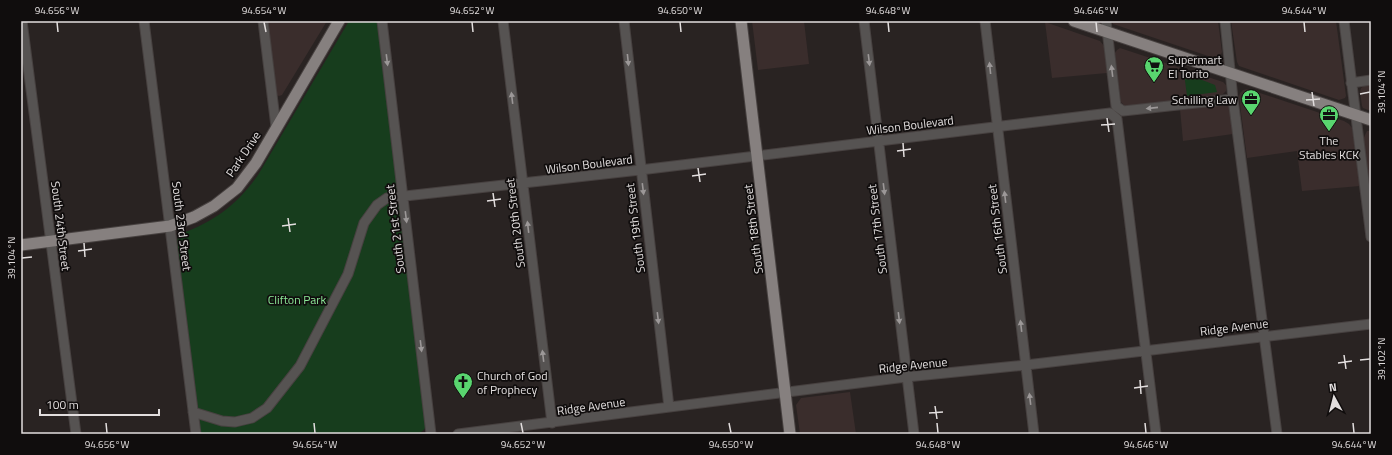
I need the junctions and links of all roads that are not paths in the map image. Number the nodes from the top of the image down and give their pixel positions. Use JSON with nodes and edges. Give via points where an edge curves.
{"nodes":[{"id":1,"x":22,"y":21,"type":"edge"},
{"id":2,"x":144,"y":21,"type":"edge"},
{"id":3,"x":263,"y":21,"type":"edge"},
{"id":4,"x":338,"y":21,"type":"edge"},
{"id":5,"x":382,"y":21,"type":"edge"},
{"id":6,"x":503,"y":21,"type":"edge"},
{"id":7,"x":624,"y":21,"type":"edge"},
{"id":8,"x":741,"y":21,"type":"edge"},
{"id":9,"x":864,"y":21,"type":"edge"},
{"id":10,"x":985,"y":21,"type":"edge"},
{"id":11,"x":1074,"y":21,"type":"edge"},
{"id":12,"x":1106,"y":21,"type":"edge"},
{"id":13,"x":1225,"y":21,"type":"edge"},
{"id":14,"x":1344,"y":21,"type":"edge"},
{"id":15,"x":1107,"y":33,"type":"junction"},
{"id":16,"x":1230,"y":72,"type":"junction"},
{"id":17,"x":1371,"y":80,"type":"edge"},
{"id":18,"x":1351,"y":83,"type":"junction"},
{"id":19,"x":1233,"y":99,"type":"junction"},
{"id":20,"x":1355,"y":115,"type":"junction"},
{"id":21,"x":1371,"y":120,"type":"edge"},
{"id":22,"x":997,"y":126,"type":"junction"},
{"id":23,"x":276,"y":127,"type":"junction"},
{"id":24,"x":879,"y":141,"type":"junction"},
{"id":25,"x":757,"y":155,"type":"junction"},
{"id":26,"x":640,"y":170,"type":"junction"},
{"id":27,"x":522,"y":183,"type":"junction"},
{"id":28,"x":403,"y":196,"type":"junction"},
{"id":29,"x":170,"y":226,"type":"junction"},
{"id":30,"x":1371,"y":237,"type":"edge"},
{"id":31,"x":51,"y":241,"type":"junction"},
{"id":32,"x":21,"y":244,"type":"edge"},
{"id":33,"x":1371,"y":324,"type":"edge"},
{"id":34,"x":1264,"y":336,"type":"junction"},
{"id":35,"x":1145,"y":350,"type":"junction"},
{"id":36,"x":1026,"y":365,"type":"junction"},
{"id":37,"x":906,"y":377,"type":"junction"},
{"id":38,"x":785,"y":393,"type":"junction"},
{"id":39,"x":669,"y":407,"type":"junction"},
{"id":40,"x":193,"y":412,"type":"junction"},
{"id":41,"x":552,"y":423,"type":"junction"},
{"id":42,"x":76,"y":434,"type":"edge"},
{"id":43,"x":196,"y":434,"type":"edge"},
{"id":44,"x":431,"y":434,"type":"edge"},
{"id":45,"x":458,"y":434,"type":"edge"},
{"id":46,"x":790,"y":434,"type":"edge"},
{"id":47,"x":914,"y":434,"type":"edge"},
{"id":48,"x":1034,"y":434,"type":"edge"},
{"id":49,"x":1156,"y":434,"type":"edge"},
{"id":50,"x":1278,"y":434,"type":"edge"}],
"edges":[{"from":1,"to":31,"type":"street","name":"South 24th Street"},
{"from":2,"to":29,"type":"street","name":"South 23rd Street"},
{"from":3,"to":23,"type":"street"},
{"from":4,"to":23,"type":"main road","name":"Park Drive"},
{"from":5,"to":28,"type":"street","name":"South 21st Street","one_way":true},
{"from":27,"to":6,"type":"street","name":"South 20th Street","one_way":true},
{"from":7,"to":26,"type":"street","name":"South 19th Street","one_way":true},
{"from":8,"to":25,"type":"main road","name":"South 18th Street"},
{"from":9,"to":24,"type":"street","name":"South 17th Street","one_way":true},
{"from":22,"to":10,"type":"street","name":"South 16th Street","one_way":true},
{"from":11,"to":15,"type":"main road"},
{"from":12,"to":15,"type":"street"},
{"from":13,"to":16,"type":"street"},
{"from":14,"to":18,"type":"street"},
{"from":15,"to":16,"type":"main road"},
{"from":19,"to":15,"type":"street","one_way":true,"via":[[1123,111],[1116,106]]},
{"from":16,"to":19,"type":"street"},
{"from":16,"to":20,"type":"main road"},
{"from":17,"to":18,"type":"street"},
{"from":18,"to":20,"type":"street"},
{"from":19,"to":34,"type":"street"},
{"from":20,"to":21,"type":"main road"},
{"from":20,"to":30,"type":"street"},
{"from":22,"to":24,"type":"street","name":"Wilson Boulevard"},
{"from":22,"to":35,"type":"street","name":"Wilson Boulevard","via":[[1110,113],[1117,119]]},
{"from":36,"to":22,"type":"street","name":"South 16th Street","one_way":true},
{"from":23,"to":29,"type":"main road","name":"Park Drive","via":[[256,163],[237,188],[214,206]]},
{"from":24,"to":25,"type":"street","name":"Wilson Boulevard"},
{"from":24,"to":37,"type":"street","name":"South 17th Street","one_way":true},
{"from":25,"to":26,"type":"street","name":"Wilson Boulevard"},
{"from":25,"to":38,"type":"main road","name":"South 18th Street"},
{"from":26,"to":27,"type":"street","name":"Wilson Boulevard"},
{"from":26,"to":39,"type":"street","name":"South 19th Street","one_way":true},
{"from":27,"to":28,"type":"street","name":"Wilson Boulevard"},
{"from":41,"to":27,"type":"street","name":"South 20th Street","one_way":true},
{"from":28,"to":40,"type":"street","name":"Wilson Boulevard","via":[[387,198],[377,205],[364,223],[348,274],[304,360],[267,408],[252,418],[235,422],[222,421]]},
{"from":28,"to":44,"type":"street","name":"South 21st Street","one_way":true},
{"from":29,"to":31,"type":"main road","name":"Park Drive"},
{"from":29,"to":40,"type":"street","name":"South 23rd Street"},
{"from":31,"to":32,"type":"main road","name":"Park Drive"},
{"from":31,"to":42,"type":"street","name":"South 24th Street"},
{"from":33,"to":34,"type":"street","name":"Ridge Avenue"},
{"from":34,"to":35,"type":"street","name":"Ridge Avenue"},
{"from":34,"to":50,"type":"street"},
{"from":35,"to":36,"type":"street","name":"Ridge Avenue"},
{"from":35,"to":49,"type":"street"},
{"from":36,"to":37,"type":"street","name":"Ridge Avenue"},
{"from":48,"to":36,"type":"street","name":"South 16th Street","one_way":true},
{"from":37,"to":38,"type":"street","name":"Ridge Avenue"},
{"from":37,"to":47,"type":"street","name":"South 17th Street"},
{"from":38,"to":39,"type":"street","name":"Ridge Avenue"},
{"from":38,"to":46,"type":"main road","name":"South 18th Street"},
{"from":39,"to":41,"type":"street","name":"Ridge Avenue"},
{"from":40,"to":43,"type":"street","name":"South 23rd Street"},
{"from":41,"to":45,"type":"street","name":"Ridge Avenue"}]}
